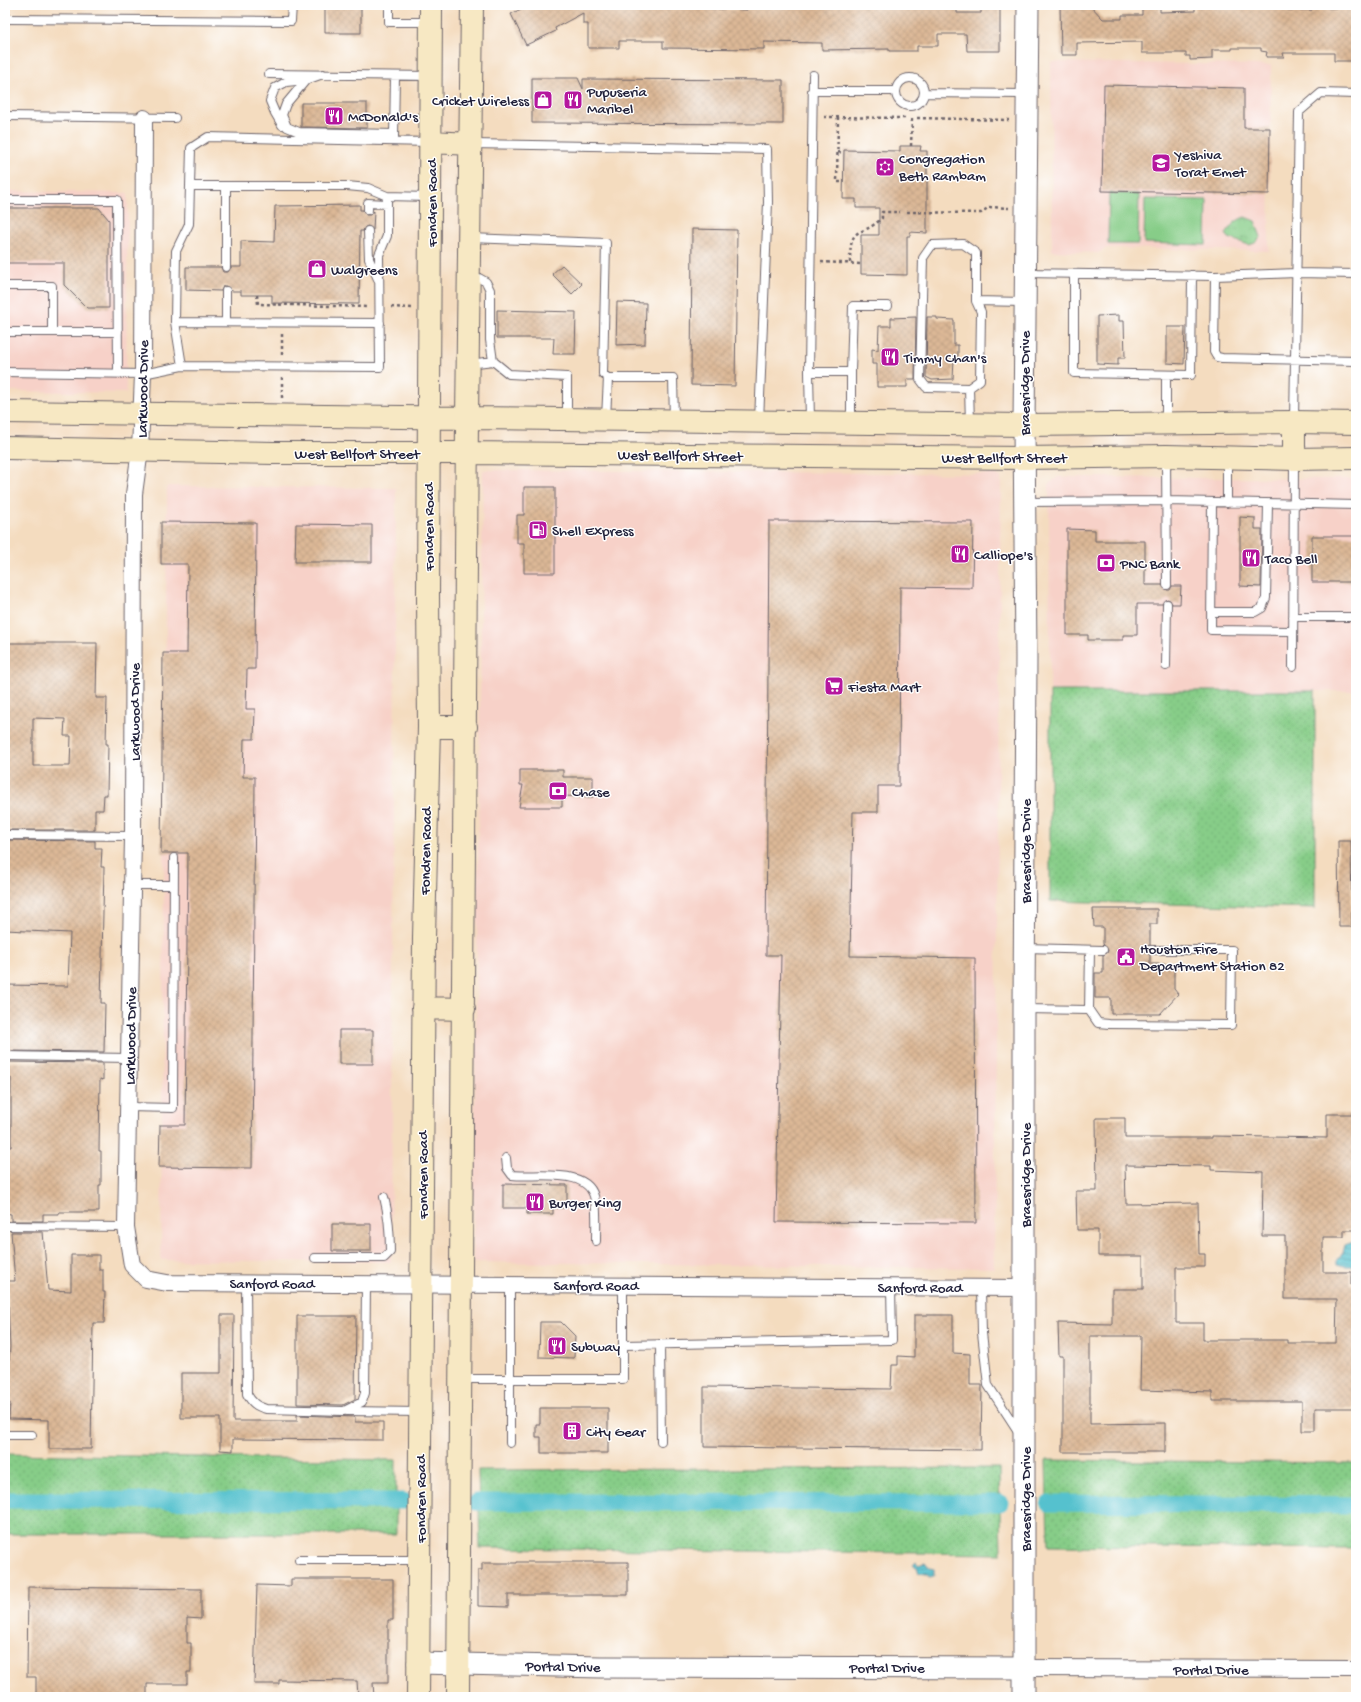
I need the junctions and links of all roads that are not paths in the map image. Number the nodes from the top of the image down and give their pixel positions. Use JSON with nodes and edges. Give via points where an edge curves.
{"nodes":[{"id":1,"x":292,"y":5,"type":"edge"},
{"id":2,"x":389,"y":5,"type":"edge"},
{"id":3,"x":472,"y":5,"type":"edge"},
{"id":4,"x":1028,"y":5,"type":"edge"},
{"id":5,"x":431,"y":14,"type":"edge"},
{"id":6,"x":5,"y":19,"type":"edge"},
{"id":7,"x":268,"y":74,"type":"dead end"},
{"id":8,"x":324,"y":74,"type":"junction"},
{"id":9,"x":813,"y":75,"type":"dead end"},
{"id":10,"x":394,"y":76,"type":"junction"},
{"id":11,"x":432,"y":76,"type":"junction"},
{"id":12,"x":306,"y":80,"type":"junction"},
{"id":13,"x":812,"y":91,"type":"junction"},
{"id":14,"x":896,"y":91,"type":"junction"},
{"id":15,"x":924,"y":93,"type":"junction"},
{"id":16,"x":1028,"y":94,"type":"junction"},
{"id":17,"x":1356,"y":94,"type":"edge"},
{"id":18,"x":5,"y":116,"type":"edge"},
{"id":19,"x":144,"y":118,"type":"junction"},
{"id":20,"x":175,"y":118,"type":"dead end"},
{"id":21,"x":287,"y":127,"type":"junction"},
{"id":22,"x":394,"y":137,"type":"junction"},
{"id":23,"x":431,"y":142,"type":"junction"},
{"id":24,"x":471,"y":144,"type":"junction"},
{"id":25,"x":190,"y":186,"type":"junction"},
{"id":26,"x":226,"y":186,"type":"junction"},
{"id":27,"x":430,"y":196,"type":"junction"},
{"id":28,"x":5,"y":200,"type":"edge"},
{"id":29,"x":387,"y":200,"type":"junction"},
{"id":30,"x":368,"y":210,"type":"dead end"},
{"id":31,"x":368,"y":231,"type":"dead end"},
{"id":32,"x":470,"y":238,"type":"junction"},
{"id":33,"x":226,"y":267,"type":"dead end"},
{"id":34,"x":1025,"y":273,"type":"junction"},
{"id":35,"x":1296,"y":273,"type":"junction"},
{"id":36,"x":1074,"y":274,"type":"junction"},
{"id":37,"x":1356,"y":274,"type":"edge"},
{"id":38,"x":1192,"y":275,"type":"junction"},
{"id":39,"x":1215,"y":276,"type":"junction"},
{"id":40,"x":469,"y":278,"type":"junction"},
{"id":41,"x":380,"y":281,"type":"junction"},
{"id":42,"x":5,"y":286,"type":"edge"},
{"id":43,"x":226,"y":291,"type":"dead end"},
{"id":44,"x":976,"y":301,"type":"junction"},
{"id":45,"x":1025,"y":302,"type":"junction"},
{"id":46,"x":888,"y":306,"type":"dead end"},
{"id":47,"x":175,"y":322,"type":"junction"},
{"id":48,"x":226,"y":322,"type":"junction"},
{"id":49,"x":380,"y":323,"type":"junction"},
{"id":50,"x":5,"y":332,"type":"edge"},
{"id":51,"x":52,"y":332,"type":"junction"},
{"id":52,"x":118,"y":332,"type":"junction"},
{"id":53,"x":1295,"y":360,"type":"junction"},
{"id":54,"x":493,"y":361,"type":"junction"},
{"id":55,"x":1356,"y":362,"type":"edge"},
{"id":56,"x":468,"y":364,"type":"junction"},
{"id":57,"x":182,"y":366,"type":"junction"},
{"id":58,"x":5,"y":372,"type":"edge"},
{"id":59,"x":809,"y":372,"type":"junction"},
{"id":60,"x":851,"y":372,"type":"junction"},
{"id":61,"x":118,"y":373,"type":"junction"},
{"id":62,"x":143,"y":374,"type":"junction"},
{"id":63,"x":1166,"y":374,"type":"junction"},
{"id":64,"x":608,"y":378,"type":"junction"},
{"id":65,"x":969,"y":388,"type":"junction"},
{"id":66,"x":5,"y":412,"type":"edge"},
{"id":67,"x":141,"y":414,"type":"junction"},
{"id":68,"x":429,"y":417,"type":"junction"},
{"id":69,"x":467,"y":418,"type":"junction"},
{"id":70,"x":567,"y":418,"type":"junction"},
{"id":71,"x":606,"y":419,"type":"junction"},
{"id":72,"x":674,"y":420,"type":"junction"},
{"id":73,"x":759,"y":421,"type":"junction"},
{"id":74,"x":810,"y":422,"type":"junction"},
{"id":75,"x":1166,"y":422,"type":"junction"},
{"id":76,"x":1294,"y":422,"type":"junction"},
{"id":77,"x":851,"y":423,"type":"junction"},
{"id":78,"x":1356,"y":423,"type":"edge"},
{"id":79,"x":970,"y":424,"type":"junction"},
{"id":80,"x":1024,"y":425,"type":"junction"},
{"id":81,"x":5,"y":448,"type":"edge"},
{"id":82,"x":140,"y":450,"type":"junction"},
{"id":83,"x":429,"y":452,"type":"junction"},
{"id":84,"x":467,"y":452,"type":"junction"},
{"id":85,"x":757,"y":456,"type":"junction"},
{"id":86,"x":1166,"y":456,"type":"junction"},
{"id":87,"x":1227,"y":457,"type":"junction"},
{"id":88,"x":1024,"y":458,"type":"junction"},
{"id":89,"x":1356,"y":458,"type":"edge"},
{"id":90,"x":1294,"y":459,"type":"junction"},
{"id":91,"x":1167,"y":501,"type":"junction"},
{"id":92,"x":1024,"y":502,"type":"junction"},
{"id":93,"x":1212,"y":502,"type":"junction"},
{"id":94,"x":1227,"y":503,"type":"junction"},
{"id":95,"x":1268,"y":504,"type":"junction"},
{"id":96,"x":1294,"y":504,"type":"junction"},
{"id":97,"x":1356,"y":505,"type":"edge"},
{"id":98,"x":1167,"y":586,"type":"dead end"},
{"id":99,"x":1167,"y":604,"type":"dead end"},
{"id":100,"x":1211,"y":612,"type":"junction"},
{"id":101,"x":1293,"y":617,"type":"junction"},
{"id":102,"x":1356,"y":617,"type":"edge"},
{"id":103,"x":1293,"y":631,"type":"junction"},
{"id":104,"x":1166,"y":666,"type":"dead end"},
{"id":105,"x":1293,"y":667,"type":"dead end"},
{"id":106,"x":429,"y":727,"type":"junction"},
{"id":107,"x":466,"y":727,"type":"junction"},
{"id":108,"x":5,"y":835,"type":"edge"},
{"id":109,"x":133,"y":836,"type":"junction"},
{"id":110,"x":174,"y":858,"type":"dead end"},
{"id":111,"x":132,"y":885,"type":"junction"},
{"id":112,"x":174,"y":885,"type":"junction"},
{"id":113,"x":1024,"y":948,"type":"junction"},
{"id":114,"x":1090,"y":950,"type":"junction"},
{"id":115,"x":1103,"y":950,"type":"dead end"},
{"id":116,"x":1150,"y":950,"type":"dead end"},
{"id":117,"x":423,"y":1008,"type":"junction"},
{"id":118,"x":464,"y":1009,"type":"junction"},
{"id":119,"x":1024,"y":1009,"type":"junction"},
{"id":120,"x":1089,"y":1010,"type":"junction"},
{"id":121,"x":5,"y":1056,"type":"edge"},
{"id":122,"x":129,"y":1058,"type":"junction"},
{"id":123,"x":128,"y":1107,"type":"junction"},
{"id":124,"x":506,"y":1158,"type":"dead end"},
{"id":125,"x":384,"y":1197,"type":"dead end"},
{"id":126,"x":5,"y":1226,"type":"edge"},
{"id":127,"x":126,"y":1227,"type":"junction"},
{"id":128,"x":596,"y":1241,"type":"dead end"},
{"id":129,"x":315,"y":1258,"type":"dead end"},
{"id":130,"x":167,"y":1283,"type":"joint"},
{"id":131,"x":246,"y":1283,"type":"junction"},
{"id":132,"x":366,"y":1284,"type":"junction"},
{"id":133,"x":421,"y":1284,"type":"junction"},
{"id":134,"x":462,"y":1284,"type":"junction"},
{"id":135,"x":510,"y":1284,"type":"junction"},
{"id":136,"x":623,"y":1285,"type":"junction"},
{"id":137,"x":892,"y":1287,"type":"junction"},
{"id":138,"x":981,"y":1288,"type":"junction"},
{"id":139,"x":1025,"y":1288,"type":"junction"},
{"id":140,"x":660,"y":1344,"type":"junction"},
{"id":141,"x":623,"y":1345,"type":"junction"},
{"id":142,"x":461,"y":1379,"type":"junction"},
{"id":143,"x":509,"y":1380,"type":"junction"},
{"id":144,"x":344,"y":1411,"type":"junction"},
{"id":145,"x":420,"y":1412,"type":"junction"},
{"id":146,"x":5,"y":1435,"type":"edge"},
{"id":147,"x":32,"y":1435,"type":"dead end"},
{"id":148,"x":661,"y":1441,"type":"dead end"},
{"id":149,"x":1025,"y":1442,"type":"junction"},
{"id":150,"x":510,"y":1443,"type":"dead end"},
{"id":151,"x":299,"y":1560,"type":"dead end"},
{"id":152,"x":419,"y":1560,"type":"junction"},
{"id":153,"x":418,"y":1663,"type":"junction"},
{"id":154,"x":459,"y":1664,"type":"junction"},
{"id":155,"x":1024,"y":1668,"type":"junction"},
{"id":156,"x":1356,"y":1670,"type":"edge"},
{"id":157,"x":418,"y":1697,"type":"edge"},
{"id":158,"x":458,"y":1697,"type":"edge"},
{"id":159,"x":1024,"y":1697,"type":"edge"}],
"edges":[{"from":1,"to":6,"type":"lane","via":[[291,21]]},
{"from":2,"to":5,"type":"lane","via":[[389,22]]},
{"from":3,"to":24,"type":"main road"},
{"from":4,"to":16,"type":"street","name":"Braesridge Drive"},
{"from":5,"to":11,"type":"main road","name":"Fondren Road"},
{"from":7,"to":8,"type":"lane"},
{"from":8,"to":10,"type":"lane"},
{"from":8,"to":12,"type":"lane"},
{"from":9,"to":13,"type":"lane"},
{"from":10,"to":11,"type":"lane"},
{"from":10,"to":22,"type":"lane"},
{"from":11,"to":23,"type":"main road","name":"Fondren Road"},
{"from":12,"to":21,"type":"lane","via":[[286,104],[282,116]]},
{"from":12,"to":21,"type":"lane","via":[[286,82],[275,88],[270,101],[275,114]]},
{"from":13,"to":14,"type":"lane"},
{"from":13,"to":59,"type":"lane"},
{"from":14,"to":15,"type":"lane","via":[[902,104],[911,106],[920,102]]},
{"from":14,"to":15,"type":"lane","via":[[898,83],[906,78],[915,78],[922,84]]},
{"from":15,"to":16,"type":"lane"},
{"from":16,"to":34,"type":"street","name":"Braesridge Drive"},
{"from":17,"to":35,"type":"lane","via":[[1321,94],[1299,112]]},
{"from":18,"to":19,"type":"lane"},
{"from":19,"to":20,"type":"lane"},
{"from":19,"to":62,"type":"street","name":"Larkwood Drive"},
{"from":21,"to":22,"type":"lane","via":[[299,132]]},
{"from":22,"to":23,"type":"lane"},
{"from":22,"to":25,"type":"lane","via":[[208,137],[191,148]]},
{"from":23,"to":24,"type":"main road"},
{"from":23,"to":27,"type":"main road","name":"Fondren Road"},
{"from":24,"to":32,"type":"main road"},
{"from":24,"to":73,"type":"lane","via":[[767,149],[768,202]]},
{"from":25,"to":26,"type":"lane"},
{"from":25,"to":47,"type":"lane","via":[[189,224],[176,251]]},
{"from":26,"to":29,"type":"lane","via":[[346,186],[368,188]]},
{"from":26,"to":33,"type":"lane"},
{"from":27,"to":29,"type":"lane"},
{"from":27,"to":68,"type":"main road","name":"Fondren Road"},
{"from":28,"to":52,"type":"lane","via":[[117,200]]},
{"from":29,"to":30,"type":"lane","via":[[368,204]]},
{"from":29,"to":41,"type":"lane","via":[[387,236],[380,254]]},
{"from":31,"to":41,"type":"lane","via":[[369,259]]},
{"from":32,"to":40,"type":"main road"},
{"from":32,"to":64,"type":"lane","via":[[606,243],[604,374]]},
{"from":34,"to":36,"type":"lane"},
{"from":34,"to":45,"type":"street","name":"Braesridge Drive"},
{"from":35,"to":37,"type":"lane"},
{"from":35,"to":39,"type":"lane"},
{"from":35,"to":53,"type":"lane"},
{"from":36,"to":38,"type":"lane"},
{"from":36,"to":63,"type":"lane","via":[[1074,374]]},
{"from":38,"to":39,"type":"lane"},
{"from":38,"to":63,"type":"lane","via":[[1191,375]]},
{"from":39,"to":53,"type":"lane","via":[[1214,352],[1217,357]]},
{"from":40,"to":54,"type":"lane","via":[[479,278],[486,282],[490,290],[490,340]]},
{"from":40,"to":56,"type":"main road"},
{"from":41,"to":49,"type":"lane"},
{"from":42,"to":51,"type":"lane","via":[[52,286]]},
{"from":43,"to":48,"type":"lane"},
{"from":44,"to":45,"type":"lane"},
{"from":44,"to":65,"type":"lane","via":[[981,312],[980,380]]},
{"from":44,"to":65,"type":"lane","via":[[976,253],[963,244],[932,245],[923,258],[920,379],[926,388]]},
{"from":45,"to":80,"type":"street","name":"Braesridge Drive"},
{"from":46,"to":60,"type":"lane","via":[[853,306]]},
{"from":47,"to":48,"type":"lane"},
{"from":47,"to":57,"type":"lane"},
{"from":48,"to":49,"type":"lane"},
{"from":49,"to":57,"type":"lane","via":[[380,367]]},
{"from":50,"to":51,"type":"lane"},
{"from":51,"to":52,"type":"lane"},
{"from":52,"to":61,"type":"lane"},
{"from":53,"to":55,"type":"lane"},
{"from":53,"to":76,"type":"lane"},
{"from":54,"to":56,"type":"lane"},
{"from":54,"to":70,"type":"lane","via":[[509,374],[567,377]]},
{"from":56,"to":69,"type":"main road"},
{"from":57,"to":62,"type":"lane"},
{"from":58,"to":61,"type":"lane"},
{"from":59,"to":60,"type":"lane"},
{"from":59,"to":74,"type":"lane"},
{"from":60,"to":77,"type":"lane"},
{"from":61,"to":62,"type":"lane"},
{"from":62,"to":67,"type":"street","name":"Larkwood Drive"},
{"from":63,"to":75,"type":"lane"},
{"from":64,"to":71,"type":"lane"},
{"from":64,"to":72,"type":"lane","via":[[673,378]]},
{"from":65,"to":79,"type":"lane"},
{"from":66,"to":67,"type":"main road"},
{"from":67,"to":68,"type":"main road"},
{"from":67,"to":82,"type":"street","name":"Larkwood Drive"},
{"from":68,"to":69,"type":"main road"},
{"from":68,"to":83,"type":"main road","name":"Fondren Road"},
{"from":69,"to":70,"type":"main road"},
{"from":69,"to":84,"type":"main road"},
{"from":70,"to":71,"type":"main road"},
{"from":71,"to":72,"type":"main road"},
{"from":72,"to":73,"type":"main road"},
{"from":73,"to":74,"type":"main road"},
{"from":73,"to":85,"type":"main road"},
{"from":74,"to":77,"type":"main road"},
{"from":75,"to":76,"type":"main road"},
{"from":75,"to":80,"type":"main road"},
{"from":76,"to":78,"type":"main road"},
{"from":76,"to":90,"type":"main road"},
{"from":77,"to":79,"type":"main road"},
{"from":79,"to":80,"type":"main road"},
{"from":80,"to":88,"type":"street","name":"Braesridge Drive"},
{"from":81,"to":82,"type":"main road","name":"West Bellfort Street"},
{"from":82,"to":83,"type":"main road","name":"West Bellfort Street","via":[[273,453]]},
{"from":82,"to":109,"type":"street","name":"Larkwood Drive","via":[[134,494]]},
{"from":83,"to":84,"type":"main road","name":"West Bellfort Street"},
{"from":83,"to":106,"type":"main road","name":"Fondren Road"},
{"from":84,"to":85,"type":"main road","name":"West Bellfort Street"},
{"from":84,"to":107,"type":"main road"},
{"from":85,"to":88,"type":"main road","name":"West Bellfort Street"},
{"from":86,"to":87,"type":"main road","name":"West Bellfort Street"},
{"from":86,"to":88,"type":"main road","name":"West Bellfort Street"},
{"from":86,"to":91,"type":"lane"},
{"from":87,"to":90,"type":"main road","name":"West Bellfort Street"},
{"from":87,"to":94,"type":"lane"},
{"from":88,"to":92,"type":"street","name":"Braesridge Drive"},
{"from":89,"to":90,"type":"main road","name":"West Bellfort Street"},
{"from":90,"to":96,"type":"lane"},
{"from":91,"to":92,"type":"lane"},
{"from":91,"to":93,"type":"lane"},
{"from":91,"to":98,"type":"lane"},
{"from":92,"to":113,"type":"street","name":"Braesridge Drive"},
{"from":93,"to":94,"type":"lane"},
{"from":93,"to":100,"type":"lane"},
{"from":94,"to":95,"type":"lane"},
{"from":95,"to":96,"type":"lane"},
{"from":95,"to":100,"type":"lane","via":[[1266,598],[1262,608],[1255,612]]},
{"from":96,"to":97,"type":"lane"},
{"from":96,"to":101,"type":"lane"},
{"from":99,"to":104,"type":"lane"},
{"from":100,"to":103,"type":"lane","via":[[1211,630]]},
{"from":101,"to":102,"type":"lane"},
{"from":101,"to":103,"type":"lane"},
{"from":103,"to":105,"type":"lane"},
{"from":106,"to":107,"type":"main road"},
{"from":106,"to":117,"type":"main road","name":"Fondren Road"},
{"from":107,"to":118,"type":"main road"},
{"from":108,"to":109,"type":"lane"},
{"from":109,"to":111,"type":"street","name":"Larkwood Drive"},
{"from":110,"to":112,"type":"lane"},
{"from":111,"to":112,"type":"lane"},
{"from":111,"to":122,"type":"street","name":"Larkwood Drive"},
{"from":112,"to":123,"type":"lane","via":[[173,1108]]},
{"from":113,"to":114,"type":"lane"},
{"from":113,"to":119,"type":"street","name":"Braesridge Drive"},
{"from":114,"to":115,"type":"lane"},
{"from":114,"to":120,"type":"lane"},
{"from":116,"to":120,"type":"lane","via":[[1232,950],[1231,1024],[1098,1023]]},
{"from":117,"to":118,"type":"main road"},
{"from":117,"to":133,"type":"main road","name":"Fondren Road"},
{"from":118,"to":134,"type":"main road"},
{"from":119,"to":120,"type":"lane"},
{"from":119,"to":139,"type":"street","name":"Braesridge Drive"},
{"from":121,"to":122,"type":"lane"},
{"from":122,"to":123,"type":"street","name":"Larkwood Drive"},
{"from":123,"to":127,"type":"street","name":"Larkwood Drive"},
{"from":124,"to":128,"type":"lane","via":[[507,1168],[512,1175],[572,1177],[584,1182],[595,1200]]},
{"from":125,"to":129,"type":"lane","via":[[389,1215],[390,1252],[384,1258]]},
{"from":126,"to":127,"type":"lane"},
{"from":127,"to":130,"type":"street","name":"Larkwood Drive","via":[[132,1265],[146,1279]]},
{"from":130,"to":131,"type":"street","name":"Sanford Road"},
{"from":131,"to":132,"type":"street","name":"Sanford Road"},
{"from":131,"to":144,"type":"lane","via":[[247,1394],[255,1406],[266,1410]]},
{"from":132,"to":133,"type":"street","name":"Sanford Road"},
{"from":132,"to":144,"type":"lane","via":[[365,1393],[362,1402]]},
{"from":133,"to":134,"type":"street","name":"Sanford Road"},
{"from":133,"to":145,"type":"main road","name":"Fondren Road"},
{"from":134,"to":135,"type":"street","name":"Sanford Road"},
{"from":134,"to":142,"type":"main road"},
{"from":135,"to":136,"type":"street","name":"Sanford Road"},
{"from":135,"to":143,"type":"lane"},
{"from":136,"to":137,"type":"street","name":"Sanford Road"},
{"from":136,"to":141,"type":"lane"},
{"from":137,"to":138,"type":"street","name":"Sanford Road"},
{"from":137,"to":140,"type":"lane","via":[[892,1340]]},
{"from":138,"to":139,"type":"street","name":"Sanford Road"},
{"from":138,"to":149,"type":"lane","via":[[982,1333],[988,1385]]},
{"from":139,"to":149,"type":"street","name":"Braesridge Drive"},
{"from":140,"to":141,"type":"lane"},
{"from":140,"to":148,"type":"lane"},
{"from":141,"to":143,"type":"lane","via":[[623,1379]]},
{"from":142,"to":143,"type":"lane"},
{"from":142,"to":154,"type":"main road"},
{"from":143,"to":150,"type":"lane"},
{"from":144,"to":145,"type":"lane"},
{"from":145,"to":152,"type":"main road","name":"Fondren Road"},
{"from":146,"to":147,"type":"lane"},
{"from":149,"to":155,"type":"street","name":"Braesridge Drive"},
{"from":151,"to":152,"type":"lane"},
{"from":152,"to":153,"type":"main road","name":"Fondren Road"},
{"from":153,"to":154,"type":"street","name":"Portal Drive"},
{"from":153,"to":157,"type":"main road","name":"Fondren Road"},
{"from":154,"to":155,"type":"street","name":"Portal Drive","via":[[600,1667]]},
{"from":154,"to":158,"type":"main road"},
{"from":155,"to":156,"type":"street","name":"Portal Drive"},
{"from":155,"to":159,"type":"street","name":"Braesridge Drive"}]}
